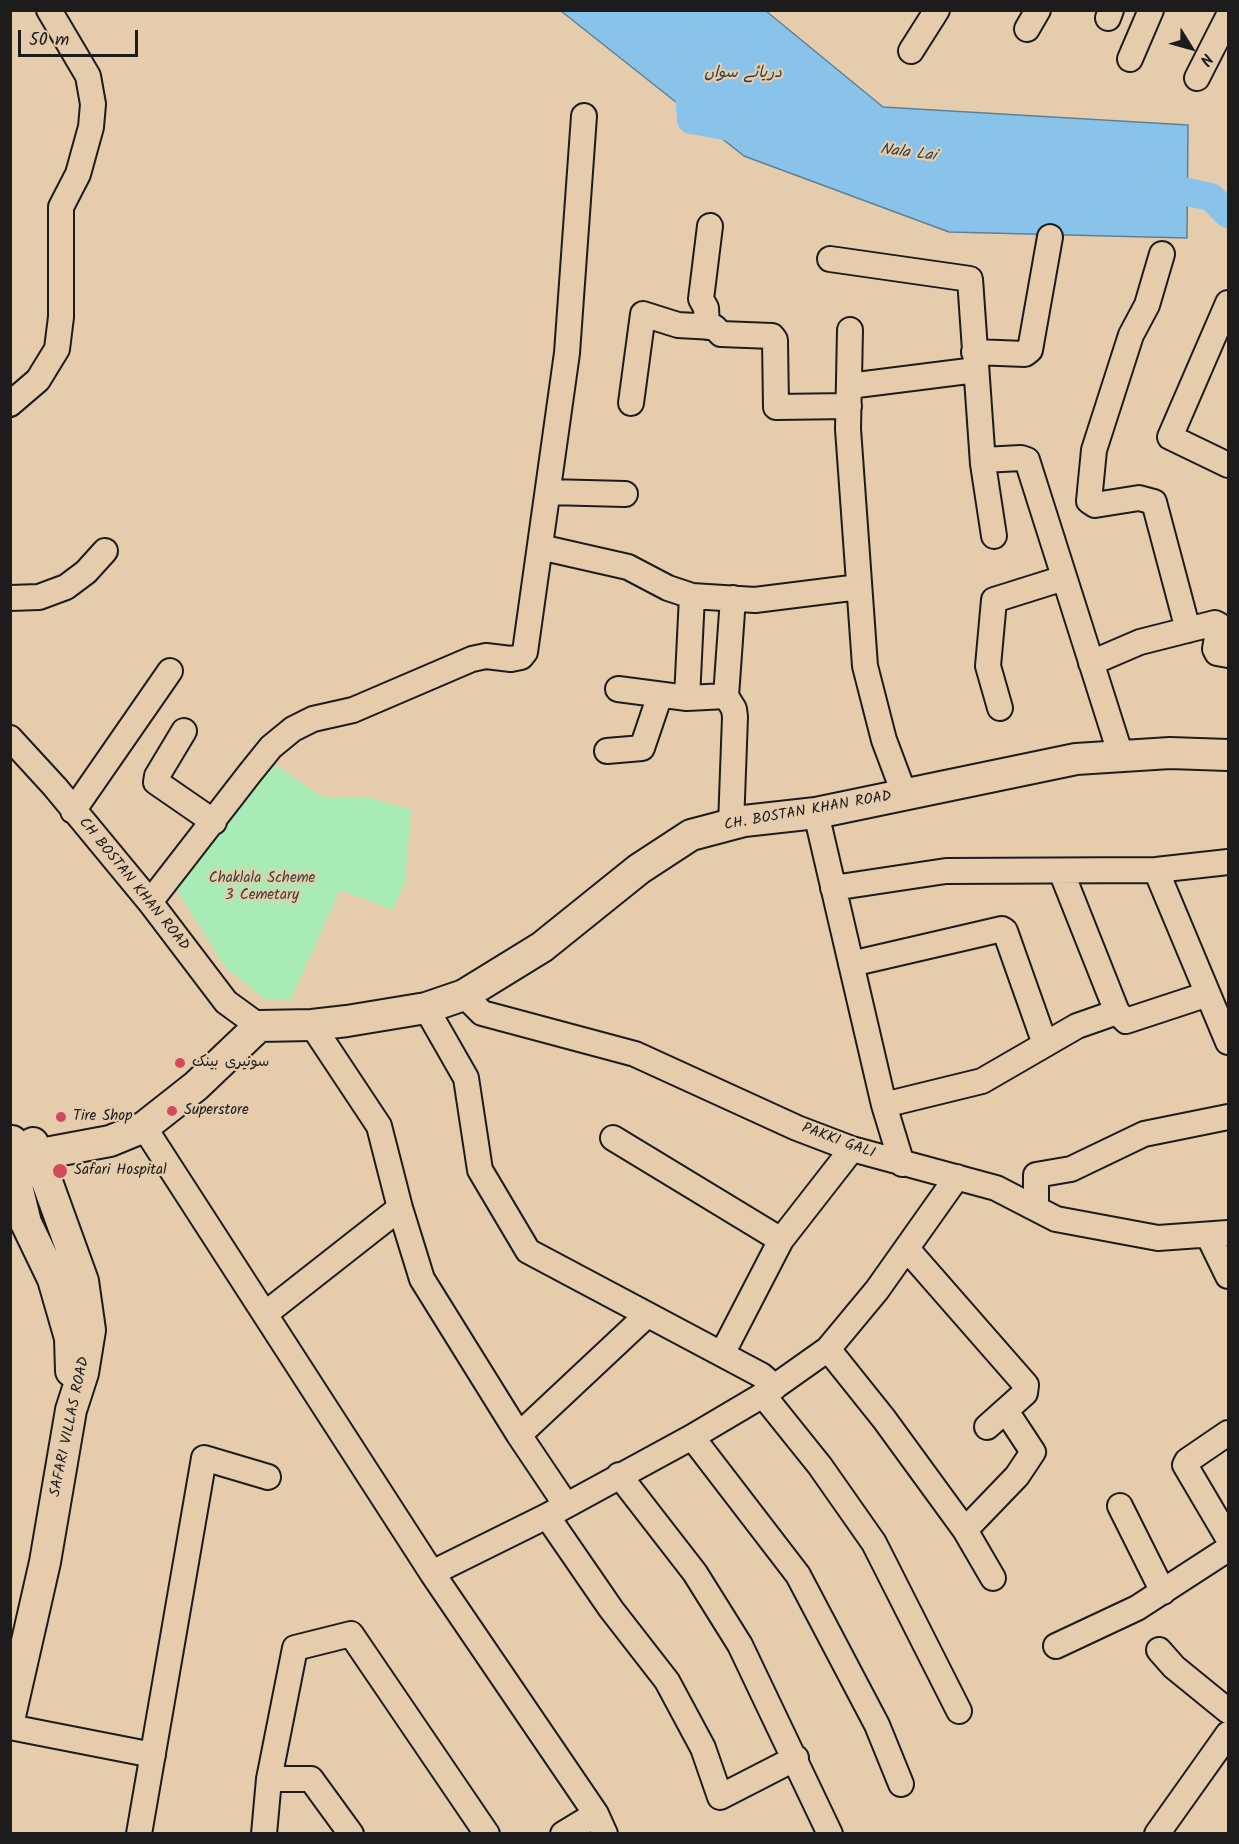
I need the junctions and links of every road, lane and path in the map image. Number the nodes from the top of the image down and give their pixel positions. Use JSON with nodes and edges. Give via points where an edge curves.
{"nodes":[{"id":1,"x":49,"y":10,"type":"edge"},
{"id":2,"x":937,"y":10,"type":"edge"},
{"id":3,"x":1151,"y":10,"type":"edge"},
{"id":4,"x":1228,"y":17,"type":"edge"},
{"id":5,"x":911,"y":51,"type":"dead end"},
{"id":6,"x":1130,"y":59,"type":"dead end"},
{"id":7,"x":1197,"y":78,"type":"dead end"},
{"id":8,"x":584,"y":116,"type":"dead end"},
{"id":9,"x":710,"y":226,"type":"dead end"},
{"id":10,"x":1050,"y":237,"type":"dead end"},
{"id":11,"x":1162,"y":254,"type":"dead end"},
{"id":12,"x":830,"y":259,"type":"dead end"},
{"id":13,"x":1228,"y":303,"type":"edge"},
{"id":14,"x":707,"y":327,"type":"junction"},
{"id":15,"x":850,"y":330,"type":"dead end"},
{"id":16,"x":975,"y":361,"type":"junction"},
{"id":17,"x":849,"y":396,"type":"junction"},
{"id":18,"x":631,"y":403,"type":"dead end"},
{"id":19,"x":10,"y":404,"type":"edge"},
{"id":20,"x":983,"y":460,"type":"junction"},
{"id":21,"x":1228,"y":465,"type":"edge"},
{"id":22,"x":548,"y":492,"type":"junction"},
{"id":23,"x":625,"y":494,"type":"dead end"},
{"id":24,"x":994,"y":536,"type":"dead end"},
{"id":25,"x":540,"y":547,"type":"junction"},
{"id":26,"x":105,"y":551,"type":"dead end"},
{"id":27,"x":1064,"y":578,"type":"junction"},
{"id":28,"x":860,"y":587,"type":"junction"},
{"id":29,"x":692,"y":596,"type":"junction"},
{"id":30,"x":10,"y":598,"type":"edge"},
{"id":31,"x":733,"y":598,"type":"junction"},
{"id":32,"x":1188,"y":630,"type":"junction"},
{"id":33,"x":1228,"y":655,"type":"edge"},
{"id":34,"x":1091,"y":663,"type":"junction"},
{"id":35,"x":170,"y":670,"type":"dead end"},
{"id":36,"x":618,"y":689,"type":"dead end"},
{"id":37,"x":660,"y":695,"type":"junction"},
{"id":38,"x":726,"y":696,"type":"junction"},
{"id":39,"x":687,"y":698,"type":"junction"},
{"id":40,"x":999,"y":708,"type":"dead end"},
{"id":41,"x":184,"y":731,"type":"dead end"},
{"id":42,"x":10,"y":738,"type":"edge"},
{"id":43,"x":607,"y":751,"type":"dead end"},
{"id":44,"x":1228,"y":755,"type":"edge"},
{"id":45,"x":1121,"y":756,"type":"junction"},
{"id":46,"x":905,"y":796,"type":"junction"},
{"id":47,"x":73,"y":811,"type":"junction"},
{"id":48,"x":816,"y":813,"type":"junction"},
{"id":49,"x":214,"y":822,"type":"junction"},
{"id":50,"x":731,"y":825,"type":"junction"},
{"id":51,"x":1228,"y":862,"type":"edge"},
{"id":52,"x":1155,"y":870,"type":"junction"},
{"id":53,"x":1061,"y":871,"type":"junction"},
{"id":54,"x":833,"y":888,"type":"junction"},
{"id":55,"x":150,"y":902,"type":"junction"},
{"id":56,"x":851,"y":964,"type":"junction"},
{"id":57,"x":1208,"y":994,"type":"junction"},
{"id":58,"x":464,"y":995,"type":"junction"},
{"id":59,"x":426,"y":1008,"type":"junction"},
{"id":60,"x":1117,"y":1012,"type":"junction"},
{"id":61,"x":312,"y":1025,"type":"junction"},
{"id":62,"x":259,"y":1026,"type":"junction"},
{"id":63,"x":1228,"y":1042,"type":"edge"},
{"id":64,"x":1045,"y":1044,"type":"junction"},
{"id":65,"x":884,"y":1106,"type":"junction"},
{"id":66,"x":1228,"y":1117,"type":"edge"},
{"id":67,"x":144,"y":1127,"type":"junction"},
{"id":68,"x":613,"y":1138,"type":"dead end"},
{"id":69,"x":852,"y":1149,"type":"junction"},
{"id":70,"x":24,"y":1151,"type":"edge"},
{"id":71,"x":903,"y":1164,"type":"junction"},
{"id":72,"x":957,"y":1177,"type":"junction"},
{"id":73,"x":400,"y":1208,"type":"junction"},
{"id":74,"x":1036,"y":1208,"type":"junction"},
{"id":75,"x":1218,"y":1234,"type":"edge"},
{"id":76,"x":781,"y":1240,"type":"junction"},
{"id":77,"x":907,"y":1249,"type":"junction"},
{"id":78,"x":1228,"y":1276,"type":"edge"},
{"id":79,"x":265,"y":1314,"type":"junction"},
{"id":80,"x":647,"y":1315,"type":"junction"},
{"id":81,"x":828,"y":1349,"type":"junction"},
{"id":82,"x":722,"y":1354,"type":"junction"},
{"id":83,"x":769,"y":1391,"type":"junction"},
{"id":84,"x":1006,"y":1411,"type":"junction"},
{"id":85,"x":987,"y":1427,"type":"dead end"},
{"id":86,"x":1228,"y":1433,"type":"edge"},
{"id":87,"x":519,"y":1435,"type":"junction"},
{"id":88,"x":692,"y":1437,"type":"junction"},
{"id":89,"x":619,"y":1475,"type":"junction"},
{"id":90,"x":268,"y":1477,"type":"dead end"},
{"id":91,"x":1120,"y":1506,"type":"dead end"},
{"id":92,"x":557,"y":1510,"type":"junction"},
{"id":93,"x":964,"y":1530,"type":"junction"},
{"id":94,"x":1228,"y":1538,"type":"edge"},
{"id":95,"x":1228,"y":1549,"type":"edge"},
{"id":96,"x":432,"y":1573,"type":"junction"},
{"id":97,"x":993,"y":1578,"type":"dead end"},
{"id":98,"x":1163,"y":1592,"type":"junction"},
{"id":99,"x":1056,"y":1646,"type":"dead end"},
{"id":100,"x":1159,"y":1650,"type":"dead end"},
{"id":101,"x":959,"y":1711,"type":"dead end"},
{"id":102,"x":1228,"y":1711,"type":"edge"},
{"id":103,"x":10,"y":1716,"type":"edge"},
{"id":104,"x":10,"y":1727,"type":"edge"},
{"id":105,"x":1228,"y":1734,"type":"edge"},
{"id":106,"x":153,"y":1755,"type":"junction"},
{"id":107,"x":796,"y":1758,"type":"junction"},
{"id":108,"x":268,"y":1779,"type":"junction"},
{"id":109,"x":901,"y":1784,"type":"dead end"},
{"id":110,"x":600,"y":1824,"type":"edge"},
{"id":111,"x":139,"y":1833,"type":"edge"},
{"id":112,"x":264,"y":1833,"type":"edge"},
{"id":113,"x":351,"y":1833,"type":"edge"},
{"id":114,"x":487,"y":1833,"type":"edge"},
{"id":115,"x":564,"y":1833,"type":"edge"},
{"id":116,"x":830,"y":1833,"type":"edge"},
{"id":117,"x":1157,"y":1833,"type":"edge"}],
"edges":[{"from":1,"to":19,"type":"street","via":[[88,76],[92,127],[78,174],[61,207],[61,317],[57,349],[38,380]]},
{"from":2,"to":5,"type":"street"},
{"from":3,"to":6,"type":"street"},
{"from":4,"to":7,"type":"street"},
{"from":8,"to":22,"type":"street","via":[[567,353]]},
{"from":9,"to":14,"type":"street","via":[[701,298]]},
{"from":10,"to":16,"type":"street","via":[[1030,350]]},
{"from":11,"to":32,"type":"street","via":[[1094,450],[1089,501],[1095,505],[1140,498],[1154,502]]},
{"from":12,"to":16,"type":"street","via":[[970,279]]},
{"from":13,"to":21,"type":"street","via":[[1170,437]]},
{"from":14,"to":17,"type":"street","via":[[721,334],[772,336],[776,407]]},
{"from":14,"to":18,"type":"street","via":[[678,325],[643,314]]},
{"from":15,"to":17,"type":"street"},
{"from":16,"to":17,"type":"street"},
{"from":16,"to":20,"type":"street"},
{"from":17,"to":28,"type":"street"},
{"from":20,"to":24,"type":"street"},
{"from":20,"to":27,"type":"street","via":[[1027,460]]},
{"from":22,"to":23,"type":"street"},
{"from":22,"to":25,"type":"street"},
{"from":25,"to":29,"type":"street","via":[[628,567]]},
{"from":25,"to":49,"type":"street","via":[[522,657],[472,659],[353,710],[313,719],[293,729],[271,747]]},
{"from":26,"to":30,"type":"street","via":[[66,587],[39,597]]},
{"from":27,"to":34,"type":"street"},
{"from":27,"to":40,"type":"street","via":[[994,600],[988,666]]},
{"from":28,"to":31,"type":"street","via":[[755,600]]},
{"from":28,"to":46,"type":"street","via":[[865,666],[884,740]]},
{"from":29,"to":31,"type":"street"},
{"from":29,"to":39,"type":"street"},
{"from":31,"to":38,"type":"street"},
{"from":32,"to":33,"type":"street","via":[[1219,625],[1215,649]]},
{"from":32,"to":34,"type":"street","via":[[1140,642]]},
{"from":34,"to":45,"type":"street"},
{"from":35,"to":47,"type":"street"},
{"from":36,"to":37,"type":"street"},
{"from":37,"to":39,"type":"street"},
{"from":37,"to":43,"type":"street","via":[[642,748]]},
{"from":38,"to":39,"type":"street"},
{"from":38,"to":50,"type":"street","via":[[735,709]]},
{"from":41,"to":49,"type":"street","via":[[156,782]]},
{"from":42,"to":47,"type":"street","name":"CH BOSTAN KHAN ROAD"},
{"from":44,"to":45,"type":"main road","name":"CH. BOSTAN KHAN ROAD"},
{"from":45,"to":46,"type":"main road","name":"CH. BOSTAN KHAN ROAD","via":[[1076,759]]},
{"from":46,"to":48,"type":"main road","name":"CH. BOSTAN KHAN ROAD"},
{"from":47,"to":55,"type":"street","name":"CH BOSTAN KHAN ROAD"},
{"from":48,"to":50,"type":"main road","name":"CH. BOSTAN KHAN ROAD"},
{"from":48,"to":54,"type":"street"},
{"from":49,"to":55,"type":"street"},
{"from":50,"to":58,"type":"main road","name":"CH. BOSTAN KHAN ROAD","via":[[691,835],[639,869],[542,947]]},
{"from":51,"to":52,"type":"street"},
{"from":52,"to":53,"type":"street"},
{"from":52,"to":57,"type":"street"},
{"from":53,"to":54,"type":"street","via":[[946,871]]},
{"from":53,"to":60,"type":"street"},
{"from":54,"to":56,"type":"street"},
{"from":55,"to":62,"type":"street","name":"CH BOSTAN KHAN ROAD","via":[[226,1002]]},
{"from":56,"to":64,"type":"street","via":[[1002,929]]},
{"from":56,"to":65,"type":"street"},
{"from":57,"to":60,"type":"street","via":[[1126,1021]]},
{"from":57,"to":63,"type":"street"},
{"from":58,"to":59,"type":"main road","name":"CH. BOSTAN KHAN ROAD"},
{"from":58,"to":69,"type":"street","name":"PAKKI GALI","via":[[483,1013],[635,1054]]},
{"from":59,"to":61,"type":"main road","name":"CH. BOSTAN KHAN ROAD"},
{"from":59,"to":80,"type":"street","via":[[466,1078],[480,1170],[528,1251]]},
{"from":60,"to":64,"type":"street","via":[[1077,1026]]},
{"from":61,"to":62,"type":"main road","name":"CH. BOSTAN KHAN ROAD"},
{"from":61,"to":73,"type":"street","via":[[379,1126]]},
{"from":62,"to":67,"type":"main road","via":[[196,1086]]},
{"from":64,"to":65,"type":"street","via":[[982,1081]]},
{"from":65,"to":71,"type":"street"},
{"from":66,"to":74,"type":"street","via":[[1144,1134],[1071,1168],[1036,1175]]},
{"from":67,"to":70,"type":"main road","via":[[110,1141]]},
{"from":67,"to":79,"type":"street"},
{"from":68,"to":76,"type":"street"},
{"from":69,"to":71,"type":"street","name":"PAKKI GALI"},
{"from":69,"to":76,"type":"street"},
{"from":70,"to":103,"type":"main road","name":"SAFARI VILLAS ROAD","via":[[83,1281],[90,1330],[83,1373],[71,1410],[45,1562]]},
{"from":71,"to":72,"type":"street","name":"PAKKI GALI"},
{"from":72,"to":74,"type":"street","name":"PAKKI GALI","via":[[996,1188]]},
{"from":72,"to":77,"type":"street"},
{"from":73,"to":79,"type":"street"},
{"from":73,"to":87,"type":"street","via":[[422,1279]]},
{"from":74,"to":75,"type":"street","name":"PAKKI GALI","via":[[1056,1219],[1158,1238]]},
{"from":75,"to":78,"type":"street"},
{"from":76,"to":82,"type":"street"},
{"from":77,"to":81,"type":"street"},
{"from":77,"to":84,"type":"street","via":[[1026,1385],[1026,1393]]},
{"from":79,"to":96,"type":"street"},
{"from":80,"to":82,"type":"street"},
{"from":80,"to":87,"type":"street"},
{"from":81,"to":83,"type":"street"},
{"from":81,"to":93,"type":"street"},
{"from":82,"to":83,"type":"street","via":[[761,1375]]},
{"from":83,"to":88,"type":"street"},
{"from":83,"to":101,"type":"street","via":[[874,1543]]},
{"from":84,"to":85,"type":"street"},
{"from":84,"to":93,"type":"street","via":[[1033,1452],[1017,1476]]},
{"from":86,"to":94,"type":"street","via":[[1185,1465]]},
{"from":87,"to":92,"type":"street"},
{"from":88,"to":89,"type":"street"},
{"from":88,"to":109,"type":"street","via":[[798,1575],[877,1725]]},
{"from":89,"to":92,"type":"street"},
{"from":89,"to":107,"type":"street","via":[[695,1573],[740,1645]]},
{"from":90,"to":106,"type":"street","via":[[204,1458]]},
{"from":91,"to":98,"type":"street"},
{"from":92,"to":96,"type":"street"},
{"from":92,"to":107,"type":"street","via":[[611,1609],[667,1681],[703,1748],[720,1797]]},
{"from":93,"to":97,"type":"street"},
{"from":95,"to":98,"type":"street"},
{"from":96,"to":110,"type":"street"},
{"from":98,"to":99,"type":"street"},
{"from":100,"to":102,"type":"street"},
{"from":104,"to":106,"type":"street"},
{"from":105,"to":117,"type":"street"},
{"from":106,"to":111,"type":"street"},
{"from":107,"to":116,"type":"street"},
{"from":108,"to":112,"type":"street"},
{"from":108,"to":113,"type":"street","via":[[311,1779]]},
{"from":108,"to":114,"type":"street","via":[[295,1648],[351,1634]]},
{"from":110,"to":115,"type":"street"}]}
